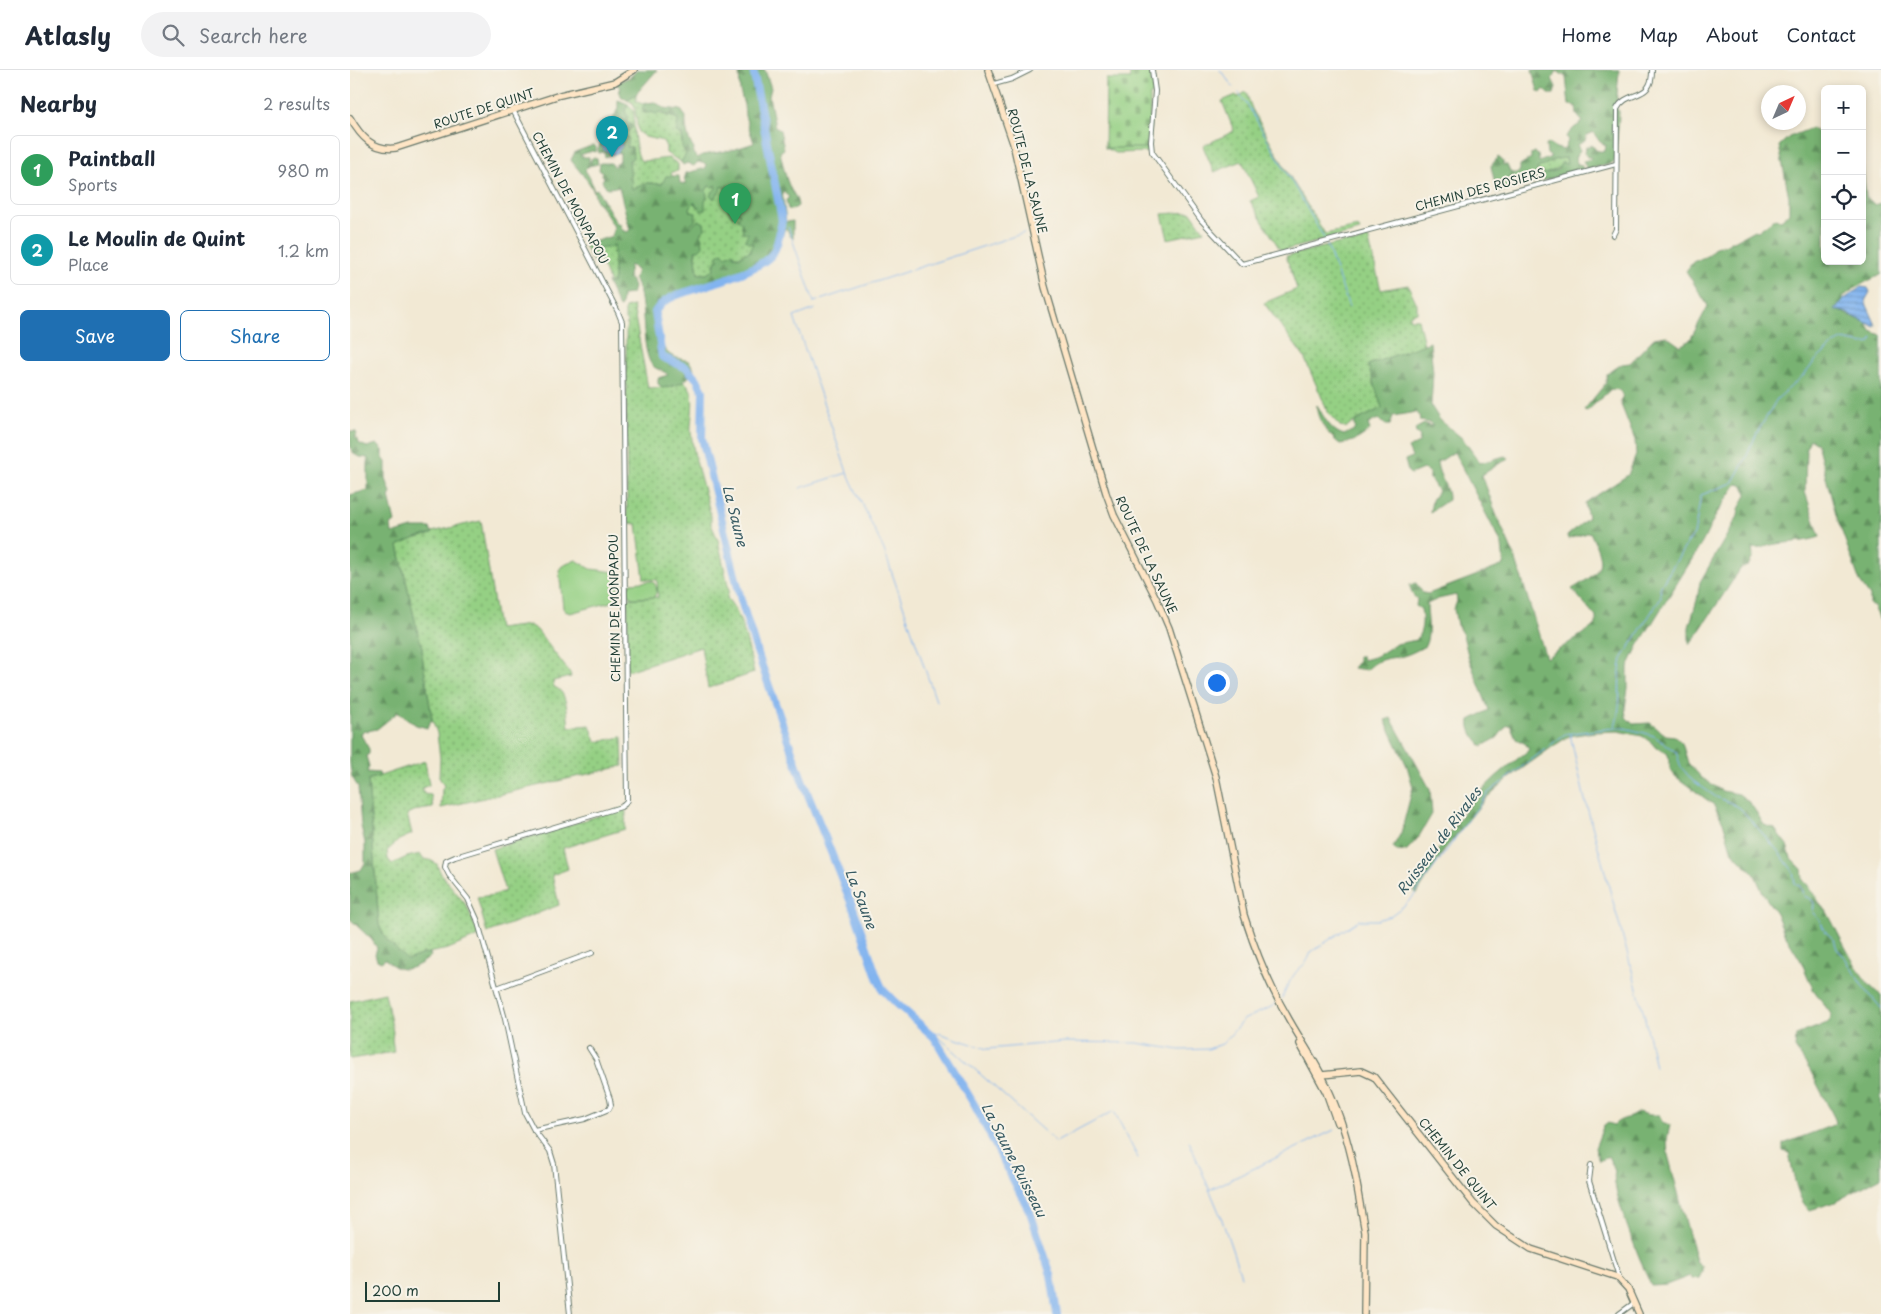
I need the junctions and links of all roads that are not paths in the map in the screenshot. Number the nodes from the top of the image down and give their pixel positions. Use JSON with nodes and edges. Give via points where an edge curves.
{"nodes":[{"id":1,"x":634,"y":70,"type":"edge"},
{"id":2,"x":988,"y":70,"type":"edge"},
{"id":3,"x":1030,"y":70,"type":"edge"},
{"id":4,"x":1152,"y":70,"type":"edge"},
{"id":5,"x":1652,"y":70,"type":"edge"},
{"id":6,"x":994,"y":84,"type":"junction"},
{"id":7,"x":513,"y":110,"type":"junction"},
{"id":8,"x":350,"y":118,"type":"edge"},
{"id":9,"x":1616,"y":164,"type":"junction"},
{"id":10,"x":1613,"y":235,"type":"dead end"},
{"id":11,"x":592,"y":953,"type":"dead end"},
{"id":12,"x":497,"y":988,"type":"junction"},
{"id":13,"x":589,"y":1048,"type":"dead end"},
{"id":14,"x":1322,"y":1079,"type":"junction"},
{"id":15,"x":534,"y":1130,"type":"junction"},
{"id":16,"x":1591,"y":1165,"type":"dead end"},
{"id":17,"x":1619,"y":1279,"type":"junction"},
{"id":18,"x":1634,"y":1303,"type":"junction"},
{"id":19,"x":570,"y":1314,"type":"edge"},
{"id":20,"x":1364,"y":1314,"type":"edge"},
{"id":21,"x":1619,"y":1314,"type":"edge"},
{"id":22,"x":1639,"y":1314,"type":"edge"}],
"edges":[{"from":1,"to":7,"type":"street","name":"ROUTE DE QUINT","via":[[615,82]]},
{"from":2,"to":6,"type":"street","name":"ROUTE DE LA SAUNE"},
{"from":3,"to":6,"type":"street"},
{"from":4,"to":9,"type":"street","name":"CHEMIN DES ROSIERS","via":[[1155,91],[1152,152],[1201,220],[1240,264]]},
{"from":5,"to":9,"type":"street","via":[[1649,88],[1621,103],[1617,109]]},
{"from":6,"to":14,"type":"street","name":"ROUTE DE LA SAUNE","via":[[1012,143],[1045,287],[1103,484],[1114,515],[1169,628],[1216,778],[1247,923],[1263,967],[1296,1038]]},
{"from":7,"to":8,"type":"street","name":"ROUTE DE QUINT","via":[[392,148],[369,143]]},
{"from":7,"to":12,"type":"street","name":"CHEMIN DE MONPAPOU","via":[[622,322],[627,800],[621,807],[446,861],[449,875],[468,899],[478,920]]},
{"from":9,"to":10,"type":"street","via":[[1616,229]]},
{"from":11,"to":12,"type":"street"},
{"from":12,"to":15,"type":"street","name":"CHEMIN DE MONPAPOU","via":[[520,1097]]},
{"from":13,"to":15,"type":"street","via":[[610,1098],[609,1109],[585,1119]]},
{"from":14,"to":17,"type":"street","name":"CHEMIN DE QUINT","via":[[1361,1072],[1378,1080],[1473,1203],[1506,1233],[1539,1252]]},
{"from":14,"to":20,"type":"street","name":"ROUTE DE LA SAUNE","via":[[1343,1127],[1355,1169],[1365,1232]]},
{"from":15,"to":19,"type":"street","name":"CHEMIN DE MONPAPOU","via":[[550,1151],[554,1164]]},
{"from":16,"to":17,"type":"street","via":[[1589,1181]]},
{"from":17,"to":18,"type":"street"},
{"from":18,"to":21,"type":"street"},
{"from":18,"to":22,"type":"street"}]}
